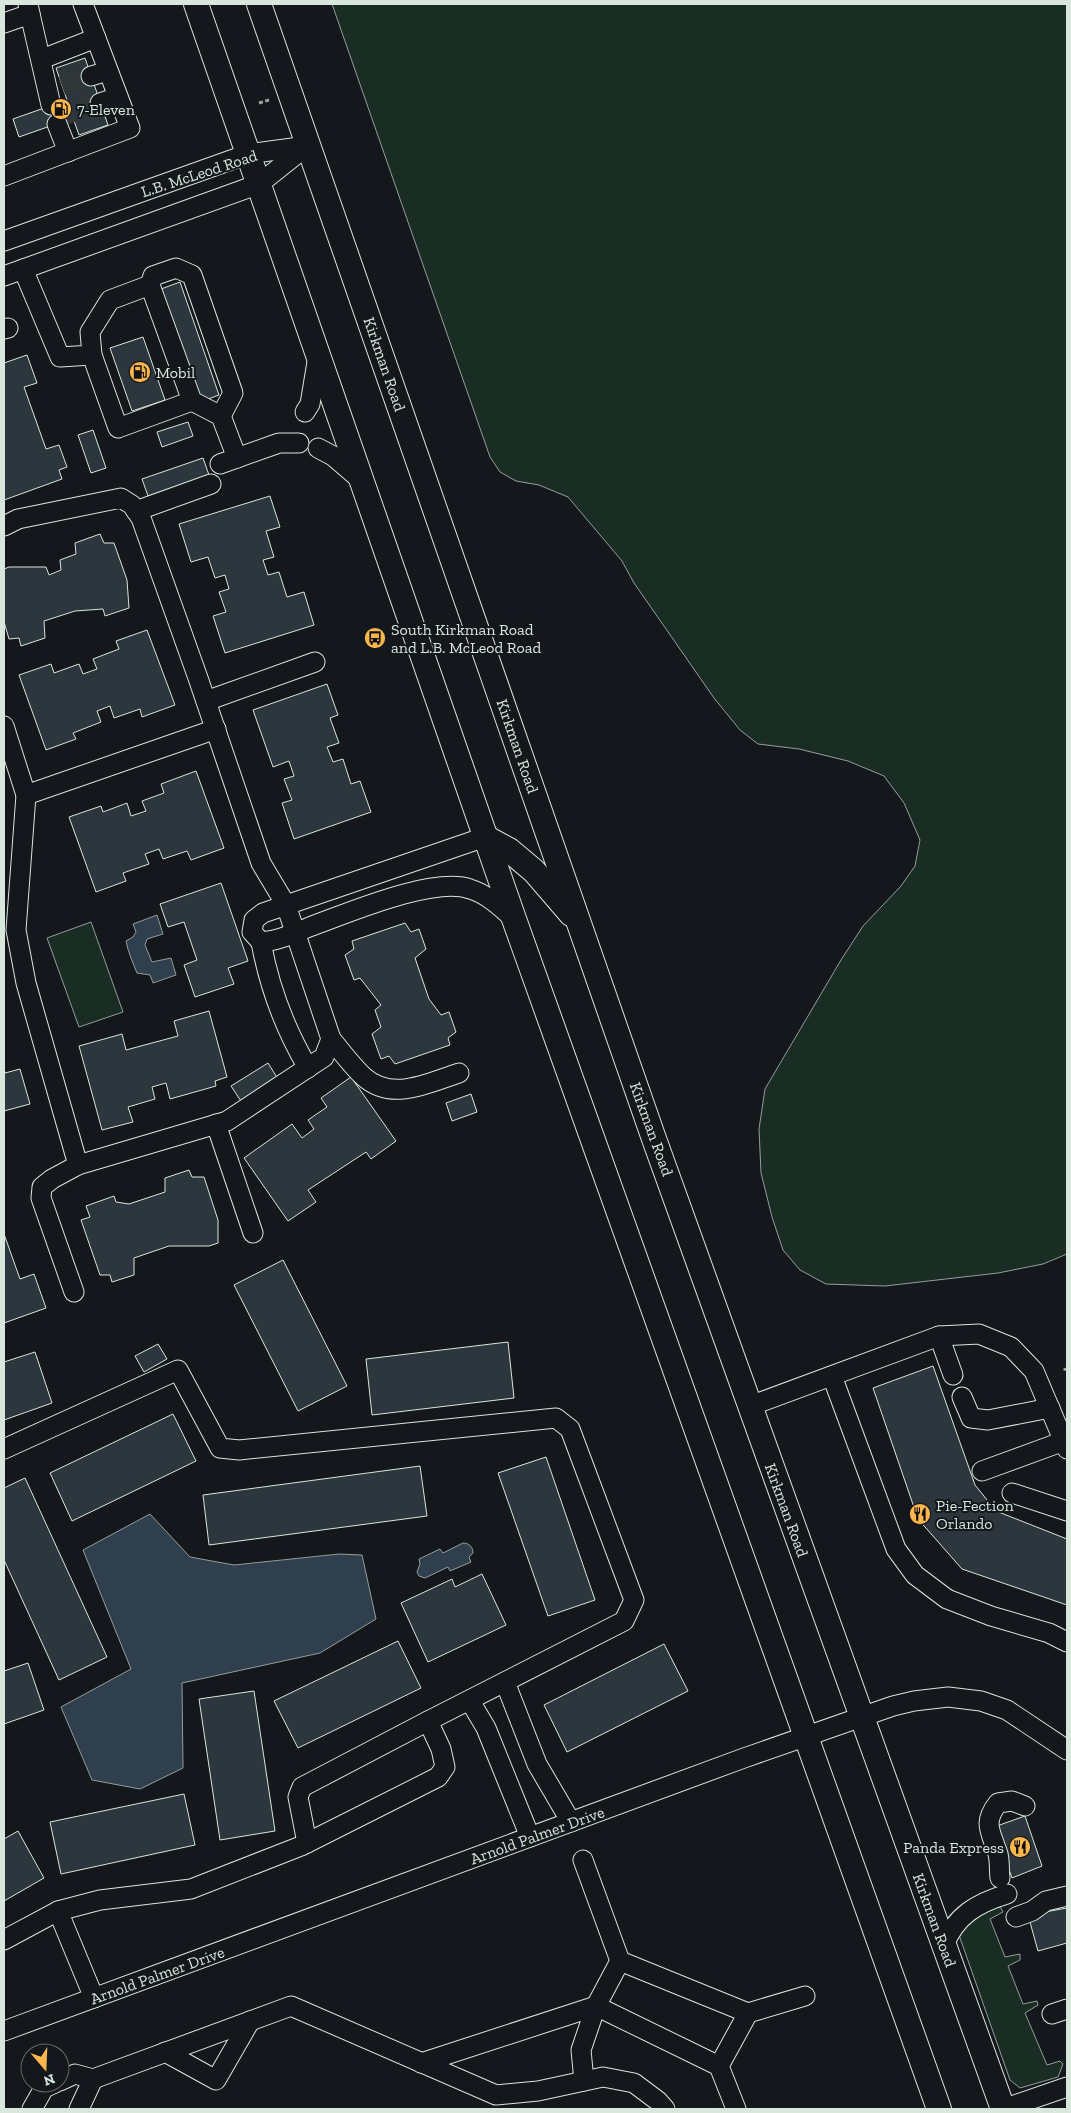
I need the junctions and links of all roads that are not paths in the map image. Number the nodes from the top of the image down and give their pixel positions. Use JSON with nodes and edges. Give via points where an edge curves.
{"nodes":[{"id":1,"x":83,"y":4,"type":"edge"},
{"id":2,"x":196,"y":4,"type":"edge"},
{"id":3,"x":259,"y":4,"type":"edge"},
{"id":4,"x":29,"y":9,"type":"edge"},
{"id":5,"x":4,"y":23,"type":"edge"},
{"id":6,"x":96,"y":38,"type":"junction"},
{"id":7,"x":42,"y":59,"type":"junction"},
{"id":8,"x":54,"y":94,"type":"dead end"},
{"id":9,"x":57,"y":124,"type":"dead end"},
{"id":10,"x":308,"y":145,"type":"junction"},
{"id":11,"x":68,"y":152,"type":"junction"},
{"id":12,"x":248,"y":154,"type":"junction"},
{"id":13,"x":4,"y":176,"type":"edge"},
{"id":14,"x":259,"y":184,"type":"junction"},
{"id":15,"x":4,"y":241,"type":"edge"},
{"id":16,"x":23,"y":269,"type":"junction"},
{"id":17,"x":4,"y":276,"type":"edge"},
{"id":18,"x":150,"y":285,"type":"junction"},
{"id":19,"x":318,"y":354,"type":"junction"},
{"id":20,"x":92,"y":355,"type":"junction"},
{"id":21,"x":192,"y":401,"type":"junction"},
{"id":22,"x":305,"y":412,"type":"dead end"},
{"id":23,"x":221,"y":416,"type":"junction"},
{"id":24,"x":296,"y":436,"type":"dead end"},
{"id":25,"x":318,"y":448,"type":"dead end"},
{"id":26,"x":361,"y":480,"type":"junction"},
{"id":27,"x":211,"y":484,"type":"dead end"},
{"id":28,"x":136,"y":511,"type":"junction"},
{"id":29,"x":4,"y":526,"type":"edge"},
{"id":30,"x":315,"y":662,"type":"dead end"},
{"id":31,"x":206,"y":701,"type":"junction"},
{"id":32,"x":216,"y":729,"type":"junction"},
{"id":33,"x":5,"y":736,"type":"edge"},
{"id":34,"x":26,"y":796,"type":"junction"},
{"id":35,"x":485,"y":837,"type":"junction"},
{"id":36,"x":286,"y":905,"type":"junction"},
{"id":37,"x":514,"y":919,"type":"junction"},
{"id":38,"x":580,"y":925,"type":"junction"},
{"id":39,"x":296,"y":932,"type":"junction"},
{"id":40,"x":261,"y":942,"type":"junction"},
{"id":41,"x":331,"y":1040,"type":"junction"},
{"id":42,"x":308,"y":1068,"type":"junction"},
{"id":43,"x":458,"y":1073,"type":"dead end"},
{"id":44,"x":216,"y":1124,"type":"junction"},
{"id":45,"x":78,"y":1164,"type":"junction"},
{"id":46,"x":253,"y":1233,"type":"dead end"},
{"id":47,"x":74,"y":1292,"type":"dead end"},
{"id":48,"x":939,"y":1336,"type":"junction"},
{"id":49,"x":953,"y":1374,"type":"dead end"},
{"id":50,"x":832,"y":1376,"type":"junction"},
{"id":51,"x":962,"y":1397,"type":"dead end"},
{"id":52,"x":750,"y":1406,"type":"junction"},
{"id":53,"x":1050,"y":1408,"type":"junction"},
{"id":54,"x":1066,"y":1445,"type":"edge"},
{"id":55,"x":4,"y":1449,"type":"edge"},
{"id":56,"x":982,"y":1471,"type":"dead end"},
{"id":57,"x":1012,"y":1493,"type":"dead end"},
{"id":58,"x":1067,"y":1510,"type":"edge"},
{"id":59,"x":1067,"y":1642,"type":"edge"},
{"id":60,"x":505,"y":1682,"type":"junction"},
{"id":61,"x":470,"y":1701,"type":"junction"},
{"id":62,"x":862,"y":1717,"type":"junction"},
{"id":63,"x":428,"y":1721,"type":"junction"},
{"id":64,"x":805,"y":1736,"type":"junction"},
{"id":65,"x":1067,"y":1750,"type":"edge"},
{"id":66,"x":1025,"y":1806,"type":"dead end"},
{"id":67,"x":571,"y":1822,"type":"junction"},
{"id":68,"x":530,"y":1837,"type":"junction"},
{"id":69,"x":307,"y":1843,"type":"junction"},
{"id":70,"x":583,"y":1860,"type":"dead end"},
{"id":71,"x":1067,"y":1896,"type":"edge"},
{"id":72,"x":1067,"y":1905,"type":"edge"},
{"id":73,"x":58,"y":1911,"type":"junction"},
{"id":74,"x":4,"y":1940,"type":"edge"},
{"id":75,"x":944,"y":1946,"type":"junction"},
{"id":76,"x":620,"y":1961,"type":"junction"},
{"id":77,"x":805,"y":1996,"type":"dead end"},
{"id":78,"x":94,"y":1998,"type":"junction"},
{"id":79,"x":596,"y":2006,"type":"junction"},
{"id":80,"x":748,"y":2013,"type":"junction"},
{"id":81,"x":250,"y":2021,"type":"junction"},
{"id":82,"x":4,"y":2030,"type":"edge"},
{"id":83,"x":165,"y":2052,"type":"junction"},
{"id":84,"x":422,"y":2063,"type":"junction"},
{"id":85,"x":719,"y":2066,"type":"junction"},
{"id":86,"x":70,"y":2076,"type":"edge"},
{"id":87,"x":92,"y":2079,"type":"junction"},
{"id":88,"x":584,"y":2081,"type":"junction"},
{"id":89,"x":1067,"y":2087,"type":"edge"},
{"id":90,"x":41,"y":2093,"type":"edge"},
{"id":91,"x":524,"y":2101,"type":"edge"},
{"id":92,"x":32,"y":2109,"type":"edge"},
{"id":93,"x":78,"y":2109,"type":"edge"},
{"id":94,"x":665,"y":2109,"type":"edge"},
{"id":95,"x":736,"y":2109,"type":"edge"},
{"id":96,"x":939,"y":2109,"type":"edge"},
{"id":97,"x":1003,"y":2109,"type":"edge"}],
"edges":[{"from":1,"to":6,"type":"street"},
{"from":2,"to":12,"type":"main road"},
{"from":3,"to":10,"type":"main road","name":"Kirkman Road"},
{"from":4,"to":5,"type":"street"},
{"from":4,"to":7,"type":"street"},
{"from":6,"to":7,"type":"street"},
{"from":6,"to":11,"type":"street","via":[[100,73],[109,100],[130,128]]},
{"from":7,"to":8,"type":"street"},
{"from":9,"to":11,"type":"street"},
{"from":10,"to":12,"type":"street","name":"L.B. McLeod Road"},
{"from":10,"to":14,"type":"street","name":"L.B. McLeod Road"},
{"from":10,"to":38,"type":"main road","name":"Kirkman Road"},
{"from":11,"to":13,"type":"street"},
{"from":12,"to":14,"type":"main road"},
{"from":12,"to":15,"type":"street","name":"L.B. McLeod Road"},
{"from":14,"to":16,"type":"street","name":"L.B. McLeod Road"},
{"from":14,"to":19,"type":"main road"},
{"from":16,"to":17,"type":"street","name":"L.B. McLeod Road"},
{"from":16,"to":20,"type":"street","via":[[60,357]]},
{"from":18,"to":20,"type":"street","via":[[110,300],[90,332]]},
{"from":18,"to":21,"type":"street"},
{"from":18,"to":23,"type":"street","via":[[153,276],[176,268],[192,275],[233,393]]},
{"from":19,"to":22,"type":"street","via":[[310,404]]},
{"from":19,"to":26,"type":"main road"},
{"from":20,"to":21,"type":"street","via":[[118,428]]},
{"from":21,"to":23,"type":"street"},
{"from":23,"to":24,"type":"street","via":[[228,461]]},
{"from":25,"to":26,"type":"street","via":[[333,456]]},
{"from":26,"to":35,"type":"main road"},
{"from":27,"to":28,"type":"street"},
{"from":28,"to":29,"type":"street","via":[[132,504],[121,498],[18,519]]},
{"from":28,"to":31,"type":"street"},
{"from":30,"to":31,"type":"street"},
{"from":31,"to":32,"type":"street"},
{"from":32,"to":34,"type":"street"},
{"from":32,"to":36,"type":"street","via":[[261,863]]},
{"from":33,"to":34,"type":"street"},
{"from":34,"to":45,"type":"street","via":[[16,930],[26,983]]},
{"from":35,"to":36,"type":"street"},
{"from":35,"to":37,"type":"main road"},
{"from":35,"to":38,"type":"main road","via":[[509,850],[534,871]]},
{"from":36,"to":39,"type":"street"},
{"from":36,"to":40,"type":"street","via":[[254,920],[252,932]]},
{"from":37,"to":39,"type":"street","via":[[497,904],[471,889],[436,886]]},
{"from":37,"to":64,"type":"main road"},
{"from":38,"to":52,"type":"main road","name":"Kirkman Road"},
{"from":39,"to":40,"type":"street","via":[[275,942]]},
{"from":39,"to":41,"type":"street"},
{"from":40,"to":42,"type":"street","via":[[266,970],[293,1043]]},
{"from":41,"to":42,"type":"street","via":[[324,1057]]},
{"from":41,"to":43,"type":"street","via":[[364,1078],[381,1088],[408,1090]]},
{"from":42,"to":44,"type":"street"},
{"from":44,"to":45,"type":"street"},
{"from":44,"to":46,"type":"street"},
{"from":45,"to":47,"type":"street","via":[[42,1187],[41,1198]]},
{"from":48,"to":49,"type":"street"},
{"from":48,"to":50,"type":"street"},
{"from":48,"to":53,"type":"street","via":[[978,1334],[1011,1347],[1034,1372]]},
{"from":50,"to":52,"type":"street"},
{"from":50,"to":59,"type":"street","via":[[896,1549],[915,1575],[947,1599],[1050,1633]]},
{"from":51,"to":53,"type":"street","via":[[971,1418],[988,1420]]},
{"from":52,"to":62,"type":"main road","name":"Kirkman Road"},
{"from":53,"to":54,"type":"street"},
{"from":54,"to":56,"type":"street"},
{"from":55,"to":60,"type":"street","via":[[178,1370],[220,1448],[239,1450],[556,1418],[570,1429],[634,1600],[624,1621]]},
{"from":57,"to":58,"type":"street"},
{"from":60,"to":61,"type":"street"},
{"from":60,"to":67,"type":"street","via":[[537,1764]]},
{"from":61,"to":63,"type":"street"},
{"from":61,"to":68,"type":"street","via":[[486,1728]]},
{"from":62,"to":64,"type":"street","name":"Arnold Palmer Drive"},
{"from":62,"to":65,"type":"street","name":"Arnold Palmer Drive","via":[[914,1701],[948,1697],[982,1701],[1007,1710]]},
{"from":62,"to":75,"type":"main road","name":"Kirkman Road"},
{"from":63,"to":69,"type":"street","via":[[302,1787],[298,1796]]},
{"from":63,"to":69,"type":"street","via":[[446,1767],[438,1777]]},
{"from":64,"to":67,"type":"street","name":"Arnold Palmer Drive"},
{"from":64,"to":96,"type":"main road"},
{"from":66,"to":75,"type":"street","via":[[1012,1801],[998,1803],[989,1814],[988,1827],[1004,1886],[969,1910],[954,1925]]},
{"from":67,"to":68,"type":"street","name":"Arnold Palmer Drive"},
{"from":68,"to":78,"type":"street","name":"Arnold Palmer Drive"},
{"from":69,"to":73,"type":"street","via":[[191,1889],[100,1900]]},
{"from":70,"to":76,"type":"street"},
{"from":71,"to":72,"type":"street","via":[[1046,1901],[1024,1914]]},
{"from":73,"to":74,"type":"street"},
{"from":73,"to":78,"type":"street"},
{"from":75,"to":97,"type":"main road","name":"Kirkman Road"},
{"from":76,"to":79,"type":"street"},
{"from":76,"to":80,"type":"street"},
{"from":77,"to":80,"type":"street"},
{"from":78,"to":82,"type":"street","name":"Arnold Palmer Drive"},
{"from":79,"to":84,"type":"street"},
{"from":79,"to":85,"type":"street"},
{"from":79,"to":88,"type":"street","via":[[581,2050]]},
{"from":80,"to":85,"type":"street"},
{"from":81,"to":83,"type":"street"},
{"from":81,"to":83,"type":"street","via":[[216,2080]]},
{"from":81,"to":84,"type":"street","via":[[291,2006]]},
{"from":83,"to":87,"type":"street"},
{"from":84,"to":91,"type":"street","via":[[496,2095]]},
{"from":85,"to":95,"type":"street"},
{"from":86,"to":87,"type":"street","via":[[75,2074]]},
{"from":87,"to":93,"type":"street"},
{"from":88,"to":91,"type":"street"},
{"from":88,"to":94,"type":"street","via":[[603,2077],[634,2083]]},
{"from":89,"to":97,"type":"street"},
{"from":90,"to":92,"type":"street"}]}
